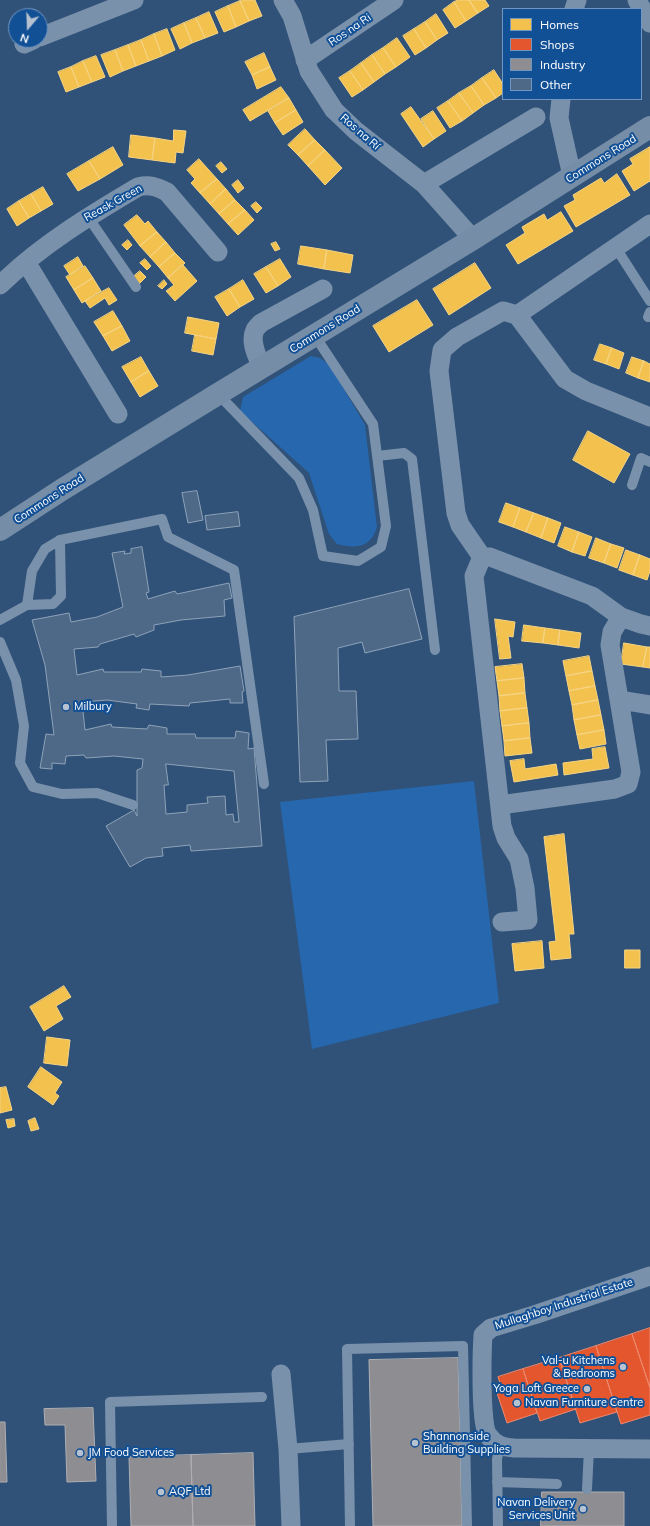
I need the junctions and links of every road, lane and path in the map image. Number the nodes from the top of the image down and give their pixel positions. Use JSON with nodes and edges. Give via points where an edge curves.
{"nodes":[{"id":1,"x":134,"y":0,"type":"edge"},
{"id":2,"x":283,"y":0,"type":"edge"},
{"id":3,"x":394,"y":0,"type":"edge"},
{"id":4,"x":642,"y":8,"type":"edge"},
{"id":5,"x":650,"y":22,"type":"edge"},
{"id":6,"x":48,"y":34,"type":"edge"},
{"id":7,"x":305,"y":60,"type":"junction"},
{"id":8,"x":561,"y":100,"type":"edge"},
{"id":9,"x":536,"y":117,"type":"dead end"},
{"id":10,"x":650,"y":127,"type":"edge"},
{"id":11,"x":572,"y":176,"type":"junction"},
{"id":12,"x":424,"y":184,"type":"junction"},
{"id":13,"x":88,"y":217,"type":"junction"},
{"id":14,"x":650,"y":224,"type":"edge"},
{"id":15,"x":473,"y":239,"type":"junction"},
{"id":16,"x":616,"y":248,"type":"junction"},
{"id":17,"x":218,"y":252,"type":"dead end"},
{"id":18,"x":26,"y":262,"type":"junction"},
{"id":19,"x":0,"y":285,"type":"edge"},
{"id":20,"x":136,"y":287,"type":"dead end"},
{"id":21,"x":323,"y":289,"type":"dead end"},
{"id":22,"x":650,"y":301,"type":"edge"},
{"id":23,"x":650,"y":312,"type":"edge"},
{"id":24,"x":517,"y":315,"type":"junction"},
{"id":25,"x":650,"y":317,"type":"edge"},
{"id":26,"x":315,"y":336,"type":"junction"},
{"id":27,"x":262,"y":368,"type":"junction"},
{"id":28,"x":218,"y":394,"type":"junction"},
{"id":29,"x":118,"y":414,"type":"dead end"},
{"id":30,"x":650,"y":417,"type":"edge"},
{"id":31,"x":377,"y":456,"type":"junction"},
{"id":32,"x":650,"y":462,"type":"edge"},
{"id":33,"x":632,"y":485,"type":"dead end"},
{"id":34,"x":0,"y":530,"type":"edge"},
{"id":35,"x":60,"y":540,"type":"junction"},
{"id":36,"x":482,"y":557,"type":"junction"},
{"id":37,"x":27,"y":605,"type":"junction"},
{"id":38,"x":621,"y":617,"type":"junction"},
{"id":39,"x":0,"y":620,"type":"edge"},
{"id":40,"x":650,"y":626,"type":"edge"},
{"id":41,"x":0,"y":642,"type":"edge"},
{"id":42,"x":435,"y":650,"type":"dead end"},
{"id":43,"x":620,"y":700,"type":"junction"},
{"id":44,"x":650,"y":705,"type":"edge"},
{"id":45,"x":264,"y":784,"type":"dead end"},
{"id":46,"x":133,"y":805,"type":"dead end"},
{"id":47,"x":500,"y":805,"type":"junction"},
{"id":48,"x":502,"y":922,"type":"dead end"},
{"id":49,"x":650,"y":1276,"type":"edge"},
{"id":50,"x":282,"y":1374,"type":"dead end"},
{"id":51,"x":262,"y":1397,"type":"dead end"},
{"id":52,"x":349,"y":1444,"type":"junction"},
{"id":53,"x":500,"y":1446,"type":"junction"},
{"id":54,"x":288,"y":1449,"type":"junction"},
{"id":55,"x":589,"y":1449,"type":"junction"},
{"id":56,"x":650,"y":1449,"type":"edge"},
{"id":57,"x":498,"y":1482,"type":"junction"},
{"id":58,"x":557,"y":1484,"type":"dead end"},
{"id":59,"x":587,"y":1489,"type":"dead end"},
{"id":60,"x":112,"y":1526,"type":"edge"},
{"id":61,"x":291,"y":1526,"type":"edge"},
{"id":62,"x":350,"y":1526,"type":"edge"},
{"id":63,"x":467,"y":1526,"type":"edge"},
{"id":64,"x":498,"y":1526,"type":"edge"}],
"edges":[{"from":1,"to":6,"type":"street"},
{"from":2,"to":7,"type":"street","name":"Ros na Rí","via":[[292,16]]},
{"from":3,"to":7,"type":"street","name":"Ros na Ri"},
{"from":4,"to":5,"type":"street"},
{"from":7,"to":12,"type":"street","name":"Ros na Rí","via":[[309,71],[334,110],[356,131]]},
{"from":8,"to":11,"type":"street","via":[[559,118]]},
{"from":9,"to":12,"type":"street"},
{"from":10,"to":11,"type":"street","name":"Commons Road"},
{"from":11,"to":15,"type":"street","name":"Commons Road"},
{"from":12,"to":15,"type":"street","name":"Ros na Rí"},
{"from":13,"to":17,"type":"street","name":"Reask Green","via":[[147,184],[168,192]]},
{"from":13,"to":18,"type":"street","name":"Reask Green"},
{"from":13,"to":20,"type":"lane"},
{"from":14,"to":16,"type":"street"},
{"from":15,"to":26,"type":"street","name":"Commons Road"},
{"from":16,"to":22,"type":"lane"},
{"from":16,"to":24,"type":"street"},
{"from":18,"to":19,"type":"street","name":"Reask Green"},
{"from":18,"to":29,"type":"street"},
{"from":21,"to":27,"type":"street","via":[[261,323],[255,330],[253,339]]},
{"from":23,"to":25,"type":"lane"},
{"from":24,"to":30,"type":"street","via":[[565,379],[586,391]]},
{"from":24,"to":36,"type":"street","via":[[503,311],[457,337],[442,350],[439,370],[456,513],[460,525]]},
{"from":26,"to":27,"type":"street","name":"Commons Road"},
{"from":26,"to":31,"type":"lane","via":[[373,424]]},
{"from":27,"to":28,"type":"street","name":"Commons Road"},
{"from":28,"to":31,"type":"lane","via":[[299,478],[313,510],[323,556],[358,562],[381,547],[386,526]]},
{"from":28,"to":34,"type":"street","name":"Commons Road"},
{"from":31,"to":42,"type":"lane","via":[[404,453],[412,459]]},
{"from":32,"to":33,"type":"lane","via":[[641,458]]},
{"from":35,"to":37,"type":"lane","via":[[45,549],[32,571]]},
{"from":35,"to":37,"type":"lane","via":[[61,596],[53,604]]},
{"from":35,"to":45,"type":"lane","via":[[162,519],[168,537],[234,570]]},
{"from":36,"to":38,"type":"street","via":[[490,557],[592,596]]},
{"from":36,"to":47,"type":"street","via":[[474,576]]},
{"from":37,"to":39,"type":"lane"},
{"from":38,"to":40,"type":"street"},
{"from":38,"to":43,"type":"street","via":[[612,632],[610,644]]},
{"from":41,"to":46,"type":"lane","via":[[16,680],[24,726],[20,763],[33,787],[62,794],[97,793]]},
{"from":43,"to":44,"type":"street"},
{"from":43,"to":47,"type":"street","via":[[631,772],[628,784]]},
{"from":47,"to":48,"type":"street","via":[[506,838],[520,859],[528,920]]},
{"from":49,"to":53,"type":"street","name":"Mullaghboy Industrial Estate","via":[[491,1328],[483,1335],[484,1422],[486,1434]]},
{"from":50,"to":54,"type":"street"},
{"from":51,"to":60,"type":"lane","via":[[110,1402]]},
{"from":52,"to":54,"type":"lane"},
{"from":52,"to":62,"type":"lane"},
{"from":52,"to":63,"type":"lane","via":[[347,1349],[463,1346]]},
{"from":53,"to":55,"type":"street"},
{"from":53,"to":57,"type":"lane","via":[[497,1459]]},
{"from":54,"to":61,"type":"street"},
{"from":55,"to":56,"type":"street"},
{"from":55,"to":59,"type":"lane"},
{"from":57,"to":58,"type":"lane"},
{"from":57,"to":64,"type":"lane"}]}
